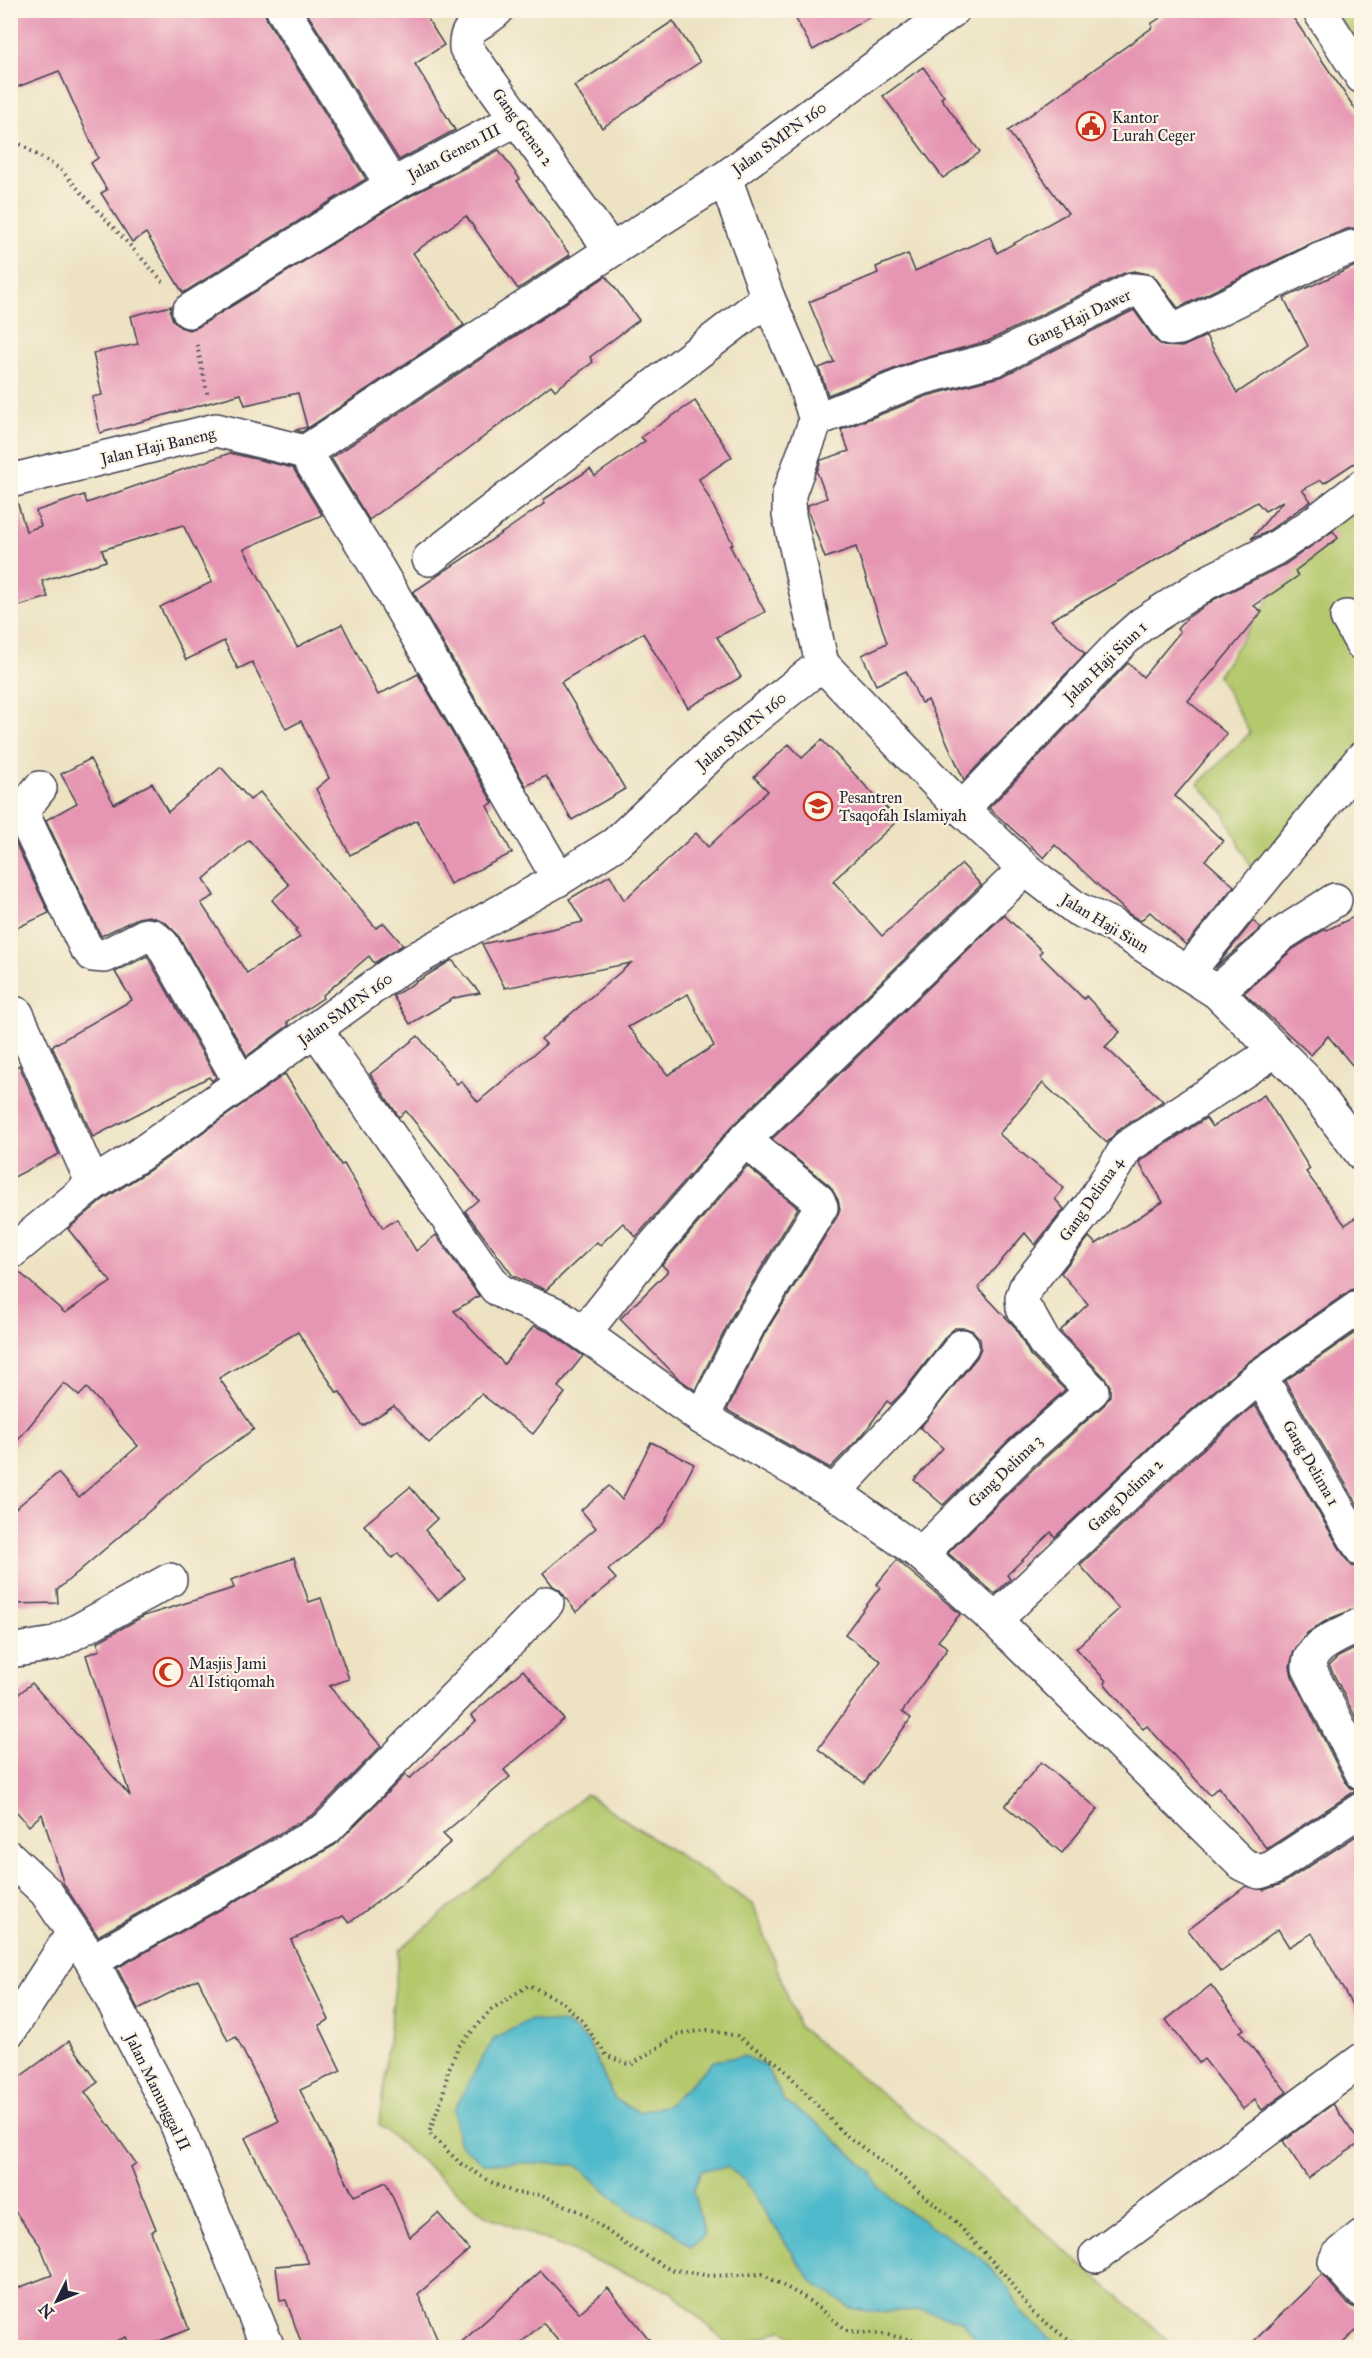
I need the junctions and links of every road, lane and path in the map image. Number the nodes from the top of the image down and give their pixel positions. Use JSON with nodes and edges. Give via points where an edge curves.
{"nodes":[{"id":1,"x":283,"y":10,"type":"edge"},
{"id":2,"x":497,"y":10,"type":"edge"},
{"id":3,"x":953,"y":10,"type":"edge"},
{"id":4,"x":1319,"y":10,"type":"edge"},
{"id":5,"x":1362,"y":77,"type":"edge"},
{"id":6,"x":517,"y":119,"type":"junction"},
{"id":7,"x":10,"y":138,"type":"edge"},
{"id":8,"x":724,"y":178,"type":"junction"},
{"id":9,"x":392,"y":185,"type":"junction"},
{"id":10,"x":1353,"y":247,"type":"dead end"},
{"id":11,"x":611,"y":250,"type":"junction"},
{"id":12,"x":768,"y":298,"type":"junction"},
{"id":13,"x":189,"y":310,"type":"junction"},
{"id":14,"x":816,"y":420,"type":"junction"},
{"id":15,"x":216,"y":430,"type":"junction"},
{"id":16,"x":306,"y":452,"type":"junction"},
{"id":17,"x":10,"y":481,"type":"edge"},
{"id":18,"x":1362,"y":486,"type":"edge"},
{"id":19,"x":429,"y":559,"type":"dead end"},
{"id":20,"x":822,"y":664,"type":"junction"},
{"id":21,"x":1362,"y":758,"type":"edge"},
{"id":22,"x":40,"y":788,"type":"dead end"},
{"id":23,"x":962,"y":809,"type":"junction"},
{"id":24,"x":1025,"y":869,"type":"junction"},
{"id":25,"x":559,"y":879,"type":"junction"},
{"id":26,"x":1335,"y":900,"type":"dead end"},
{"id":27,"x":1187,"y":973,"type":"junction"},
{"id":28,"x":1217,"y":992,"type":"junction"},
{"id":29,"x":17,"y":1014,"type":"dead end"},
{"id":30,"x":316,"y":1030,"type":"junction"},
{"id":31,"x":1276,"y":1050,"type":"junction"},
{"id":32,"x":240,"y":1083,"type":"junction"},
{"id":33,"x":746,"y":1138,"type":"junction"},
{"id":34,"x":1362,"y":1154,"type":"edge"},
{"id":35,"x":93,"y":1184,"type":"junction"},
{"id":36,"x":10,"y":1253,"type":"edge"},
{"id":37,"x":1362,"y":1305,"type":"edge"},
{"id":38,"x":584,"y":1333,"type":"junction"},
{"id":39,"x":962,"y":1346,"type":"dead end"},
{"id":40,"x":1260,"y":1376,"type":"junction"},
{"id":41,"x":1092,"y":1391,"type":"joint"},
{"id":42,"x":702,"y":1418,"type":"junction"},
{"id":43,"x":834,"y":1492,"type":"junction"},
{"id":44,"x":1362,"y":1550,"type":"edge"},
{"id":45,"x":921,"y":1554,"type":"junction"},
{"id":46,"x":170,"y":1580,"type":"dead end"},
{"id":47,"x":547,"y":1603,"type":"dead end"},
{"id":48,"x":995,"y":1620,"type":"junction"},
{"id":49,"x":1362,"y":1624,"type":"edge"},
{"id":50,"x":10,"y":1651,"type":"edge"},
{"id":51,"x":1362,"y":1773,"type":"edge"},
{"id":52,"x":1362,"y":1809,"type":"edge"},
{"id":53,"x":10,"y":1858,"type":"edge"},
{"id":54,"x":73,"y":1933,"type":"junction"},
{"id":55,"x":92,"y":1961,"type":"junction"},
{"id":56,"x":10,"y":2030,"type":"edge"},
{"id":57,"x":1362,"y":2060,"type":"edge"},
{"id":58,"x":1362,"y":2236,"type":"edge"},
{"id":59,"x":1096,"y":2256,"type":"dead end"},
{"id":60,"x":1362,"y":2290,"type":"edge"},
{"id":61,"x":258,"y":2345,"type":"edge"},
{"id":62,"x":929,"y":2348,"type":"edge"},
{"id":63,"x":1084,"y":2348,"type":"edge"}],
"edges":[{"from":1,"to":9,"type":"street"},
{"from":2,"to":6,"type":"street","name":"Gang Genen 2","via":[[468,30],[466,48]]},
{"from":3,"to":8,"type":"street","name":"Jalan SMPN 160"},
{"from":4,"to":5,"type":"street"},
{"from":6,"to":9,"type":"street","name":"Jalan Genen III"},
{"from":6,"to":11,"type":"street","name":"Gang Genen 2"},
{"from":7,"to":13,"type":"path","via":[[60,169]]},
{"from":8,"to":11,"type":"street"},
{"from":8,"to":12,"type":"street","name":"Jalan SMPN 160"},
{"from":9,"to":13,"type":"street","name":"Jalan Genen III"},
{"from":10,"to":14,"type":"street","name":"Gang Haji Dawer","via":[[1180,328],[1170,329],[1149,296],[1132,290],[995,359],[921,378]]},
{"from":11,"to":16,"type":"street"},
{"from":12,"to":14,"type":"street","name":"Jalan SMPN 160"},
{"from":12,"to":19,"type":"street"},
{"from":13,"to":15,"type":"path"},
{"from":14,"to":20,"type":"street","via":[[789,494],[789,515]]},
{"from":15,"to":16,"type":"street","name":"Jalan Haji Baneng"},
{"from":15,"to":17,"type":"street","name":"Jalan Haji Baneng"},
{"from":16,"to":25,"type":"street"},
{"from":18,"to":23,"type":"street","name":"Jalan Haji Siun 1","via":[[1274,549],[1206,583],[1142,624]]},
{"from":20,"to":23,"type":"street","name":"Jalan Haji Siun"},
{"from":20,"to":25,"type":"street","name":"Jalan SMPN 160","via":[[724,742],[615,844]]},
{"from":21,"to":27,"type":"street"},
{"from":22,"to":32,"type":"street","via":[[25,807],[25,819],[85,946],[93,955],[105,956],[146,935],[153,936],[162,944]]},
{"from":23,"to":24,"type":"street","name":"Jalan Haji Siun"},
{"from":24,"to":27,"type":"street","name":"Jalan Haji Siun","via":[[1077,909],[1112,925]]},
{"from":24,"to":33,"type":"street"},
{"from":25,"to":30,"type":"street","name":"Jalan SMPN 160","via":[[398,969]]},
{"from":26,"to":28,"type":"street","via":[[1282,934]]},
{"from":27,"to":28,"type":"street","name":"Jalan Haji Siun"},
{"from":28,"to":31,"type":"street","name":"Jalan Haji Siun"},
{"from":29,"to":35,"type":"street"},
{"from":30,"to":32,"type":"street","name":"Jalan SMPN 160"},
{"from":30,"to":38,"type":"street","via":[[496,1288],[515,1300],[550,1312]]},
{"from":31,"to":34,"type":"street","name":"Jalan Haji Siun","via":[[1305,1079]]},
{"from":31,"to":41,"type":"street","name":"Gang Delima 4","via":[[1127,1147],[1091,1204],[1026,1287],[1023,1308],[1044,1342]]},
{"from":32,"to":35,"type":"street","name":"Jalan SMPN 160"},
{"from":33,"to":38,"type":"street"},
{"from":33,"to":42,"type":"street","via":[[818,1200],[821,1207],[749,1324]]},
{"from":35,"to":36,"type":"street","name":"Jalan SMPN 160"},
{"from":37,"to":40,"type":"street","name":"Gang Delima 2"},
{"from":38,"to":42,"type":"street"},
{"from":39,"to":43,"type":"street","via":[[917,1404]]},
{"from":40,"to":44,"type":"street","name":"Gang Delima 1"},
{"from":40,"to":48,"type":"street","name":"Gang Delima 2","via":[[1173,1450]]},
{"from":41,"to":45,"type":"street","name":"Gang Delima 3","via":[[1022,1453]]},
{"from":42,"to":43,"type":"street"},
{"from":43,"to":45,"type":"street"},
{"from":45,"to":48,"type":"street"},
{"from":46,"to":50,"type":"street","via":[[54,1644]]},
{"from":47,"to":55,"type":"street","via":[[326,1829]]},
{"from":48,"to":52,"type":"street","via":[[1242,1864],[1259,1872],[1272,1868]]},
{"from":49,"to":51,"type":"street","via":[[1314,1650],[1308,1659]]},
{"from":53,"to":54,"type":"street","name":"Jalan Manunggal II","via":[[46,1892]]},
{"from":54,"to":55,"type":"street","name":"Jalan Manunggal II"},
{"from":54,"to":56,"type":"street"},
{"from":55,"to":61,"type":"street","name":"Jalan Manunggal II","via":[[175,2120]]},
{"from":57,"to":59,"type":"street"},
{"from":58,"to":60,"type":"street","via":[[1335,2261]]},
{"from":62,"to":63,"type":"path","via":[[917,2341],[848,2331],[804,2297],[762,2274],[710,2276],[669,2269],[624,2244],[583,2213],[542,2195],[515,2193],[460,2163],[429,2133],[458,2047],[492,2009],[529,1985],[562,2002],[582,2021],[607,2056],[631,2065],[679,2034],[707,2030],[736,2036],[780,2065],[842,2132],[953,2219],[1004,2274],[1032,2312]]}]}
